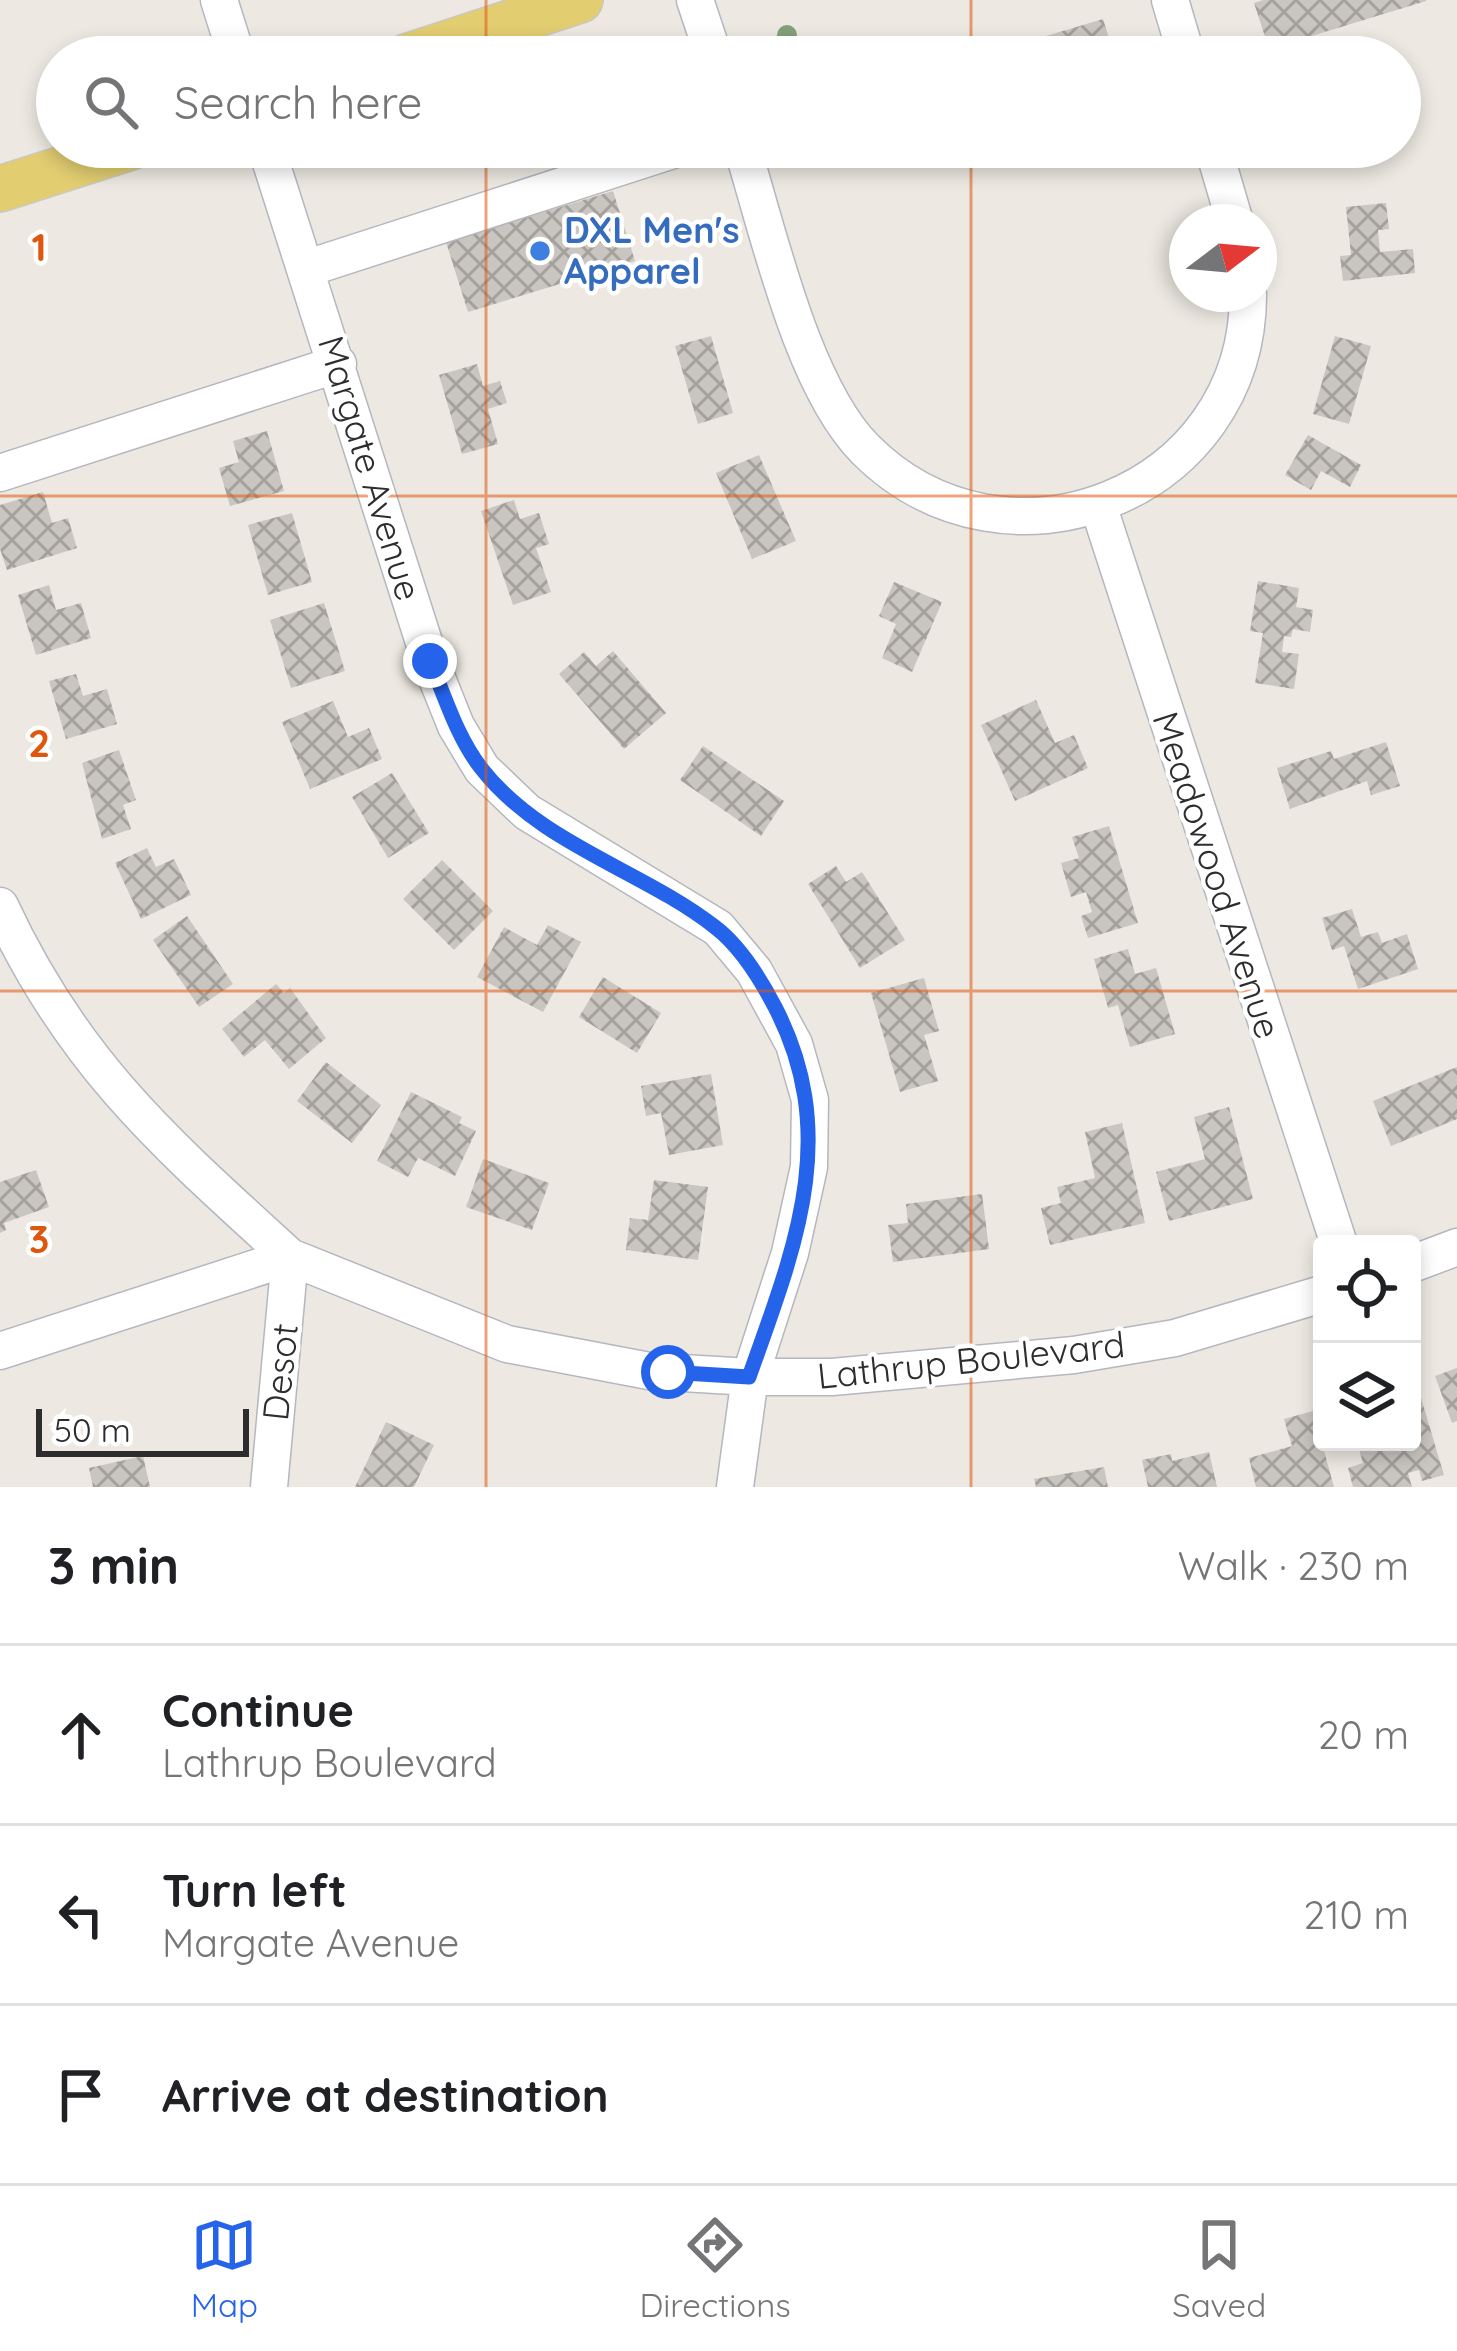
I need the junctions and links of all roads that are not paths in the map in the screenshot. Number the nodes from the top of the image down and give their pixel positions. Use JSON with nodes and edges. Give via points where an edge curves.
{"nodes":[{"id":1,"x":219,"y":0,"type":"edge"},
{"id":2,"x":580,"y":0,"type":"edge"},
{"id":3,"x":695,"y":0,"type":"edge"},
{"id":4,"x":1170,"y":0,"type":"edge"},
{"id":5,"x":230,"y":36,"type":"edge"},
{"id":6,"x":470,"y":36,"type":"edge"},
{"id":7,"x":707,"y":36,"type":"edge"},
{"id":8,"x":1181,"y":36,"type":"edge"},
{"id":9,"x":67,"y":168,"type":"edge"},
{"id":10,"x":273,"y":168,"type":"edge"},
{"id":11,"x":617,"y":168,"type":"edge"},
{"id":12,"x":749,"y":168,"type":"edge"},
{"id":13,"x":1219,"y":168,"type":"edge"},
{"id":14,"x":0,"y":190,"type":"edge"},
{"id":15,"x":1230,"y":204,"type":"edge"},
{"id":16,"x":308,"y":268,"type":"junction"},
{"id":17,"x":1246,"y":312,"type":"edge"},
{"id":18,"x":338,"y":364,"type":"junction"},
{"id":19,"x":0,"y":473,"type":"edge"},
{"id":20,"x":1098,"y":505,"type":"junction"},
{"id":21,"x":0,"y":906,"type":"edge"},
{"id":22,"x":1336,"y":1235,"type":"edge"},
{"id":23,"x":1457,"y":1246,"type":"edge"},
{"id":24,"x":290,"y":1257,"type":"junction"},
{"id":25,"x":1421,"y":1260,"type":"edge"},
{"id":26,"x":1313,"y":1297,"type":"edge"},
{"id":27,"x":0,"y":1351,"type":"edge"},
{"id":28,"x":749,"y":1377,"type":"junction"},
{"id":29,"x":269,"y":1487,"type":"edge"},
{"id":30,"x":735,"y":1487,"type":"edge"}],
"edges":[{"from":1,"to":5,"type":"street"},
{"from":2,"to":6,"type":"main road"},
{"from":3,"to":7,"type":"street"},
{"from":4,"to":8,"type":"street"},
{"from":9,"to":14,"type":"main road"},
{"from":10,"to":16,"type":"street","name":"Margate Avenue"},
{"from":11,"to":16,"type":"street"},
{"from":12,"to":20,"type":"street","via":[[817,374],[865,449],[913,486],[967,509],[1009,516]]},
{"from":13,"to":15,"type":"street"},
{"from":16,"to":18,"type":"street","name":"Margate Avenue"},
{"from":17,"to":20,"type":"street","via":[[1223,403],[1156,477]]},
{"from":18,"to":19,"type":"street"},
{"from":18,"to":28,"type":"street","name":"Margate Avenue","via":[[430,661],[482,769],[527,812],[718,928],[754,971],[794,1045],[810,1100],[809,1167]]},
{"from":20,"to":22,"type":"street","name":"Meadowood Avenue"},
{"from":21,"to":24,"type":"street","name":"Lathrup Boulevard","via":[[52,1003],[107,1081],[161,1142]]},
{"from":23,"to":25,"type":"street"},
{"from":24,"to":27,"type":"street"},
{"from":24,"to":28,"type":"street","name":"Lathrup Boulevard","via":[[507,1344],[649,1371]]},
{"from":24,"to":29,"type":"street","name":"Desot"},
{"from":26,"to":28,"type":"street","name":"Lathrup Boulevard","via":[[1175,1337],[1074,1355]]},
{"from":28,"to":30,"type":"street","name":"Margate Avenue"}]}
